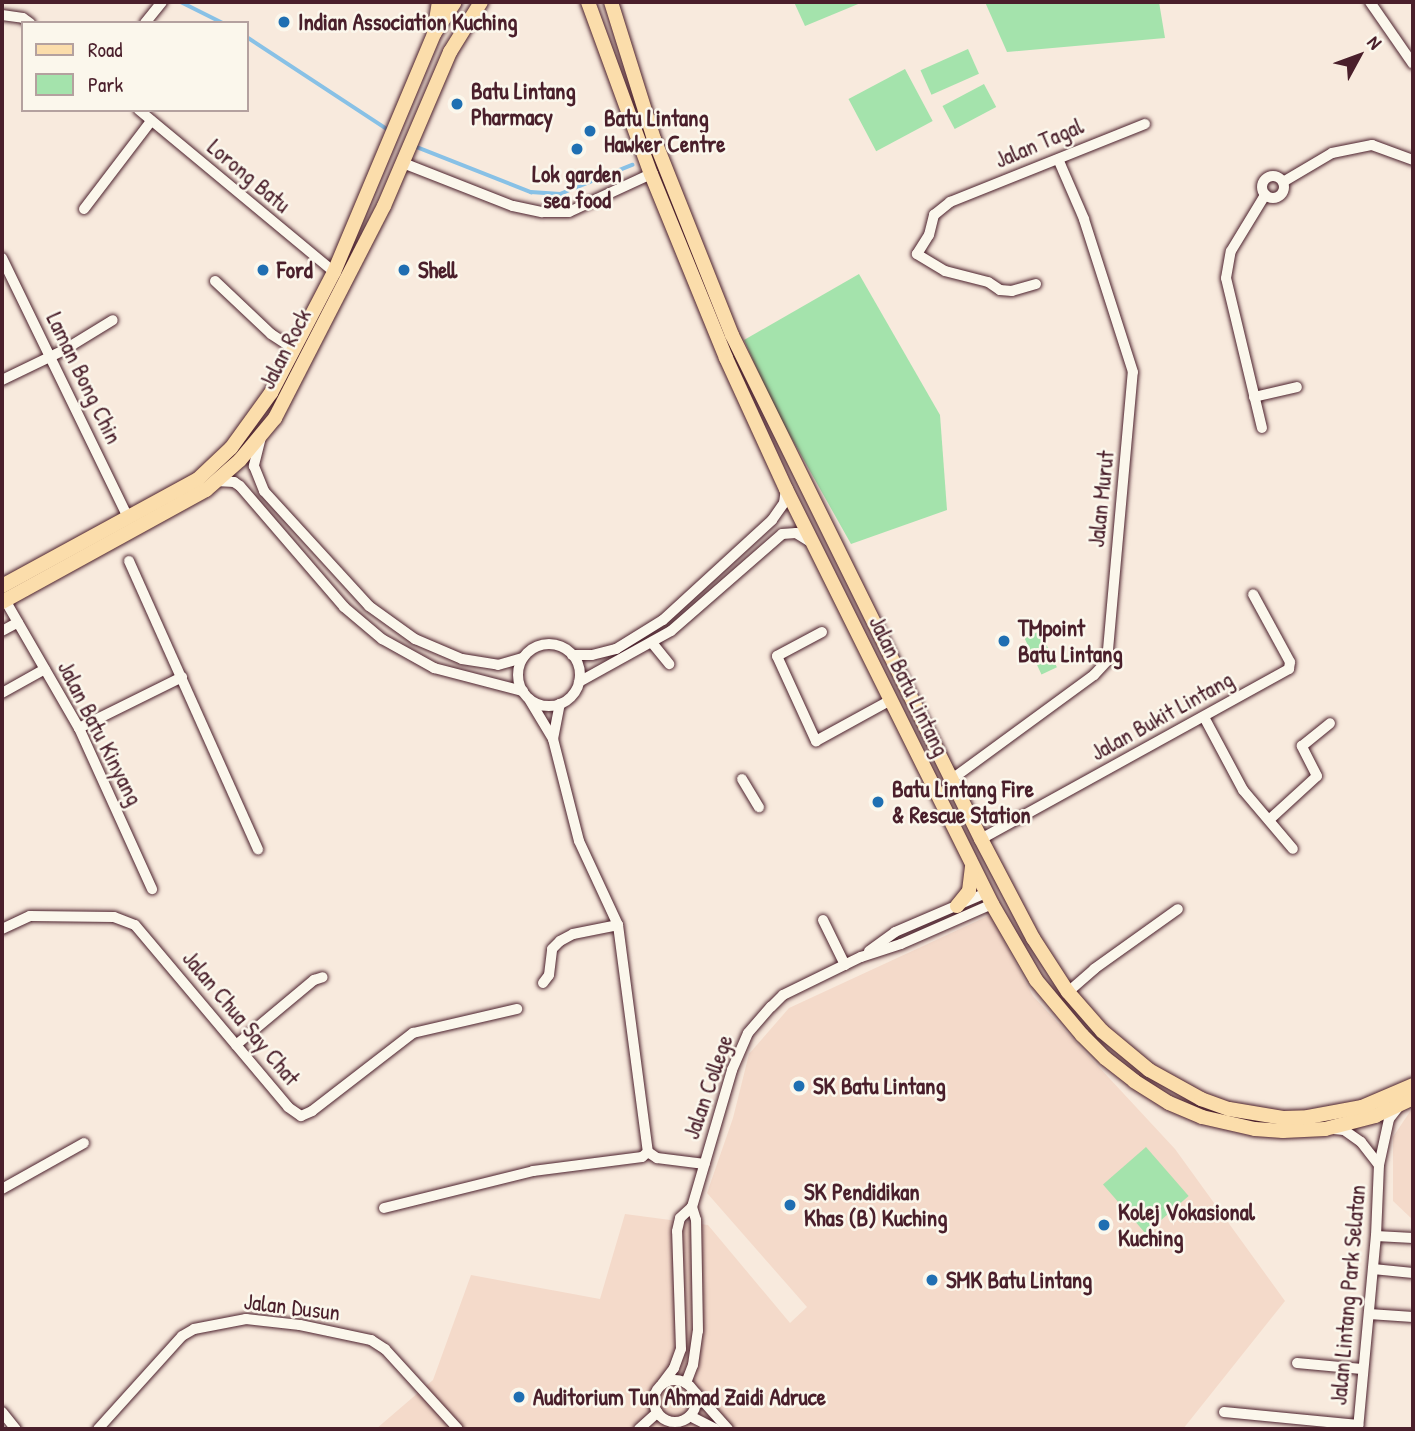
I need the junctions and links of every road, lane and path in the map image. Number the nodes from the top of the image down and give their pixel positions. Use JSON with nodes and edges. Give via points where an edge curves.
{"nodes":[{"id":1,"x":439,"y":2,"type":"edge"},
{"id":2,"x":454,"y":2,"type":"edge"},
{"id":3,"x":611,"y":2,"type":"edge"},
{"id":4,"x":1370,"y":2,"type":"edge"},
{"id":5,"x":481,"y":3,"type":"edge"},
{"id":6,"x":160,"y":5,"type":"edge"},
{"id":7,"x":589,"y":5,"type":"edge"},
{"id":8,"x":2,"y":15,"type":"edge"},
{"id":9,"x":27,"y":21,"type":"edge"},
{"id":10,"x":147,"y":21,"type":"edge"},
{"id":11,"x":434,"y":34,"type":"junction"},
{"id":12,"x":1413,"y":64,"type":"edge"},
{"id":13,"x":141,"y":112,"type":"edge"},
{"id":14,"x":151,"y":121,"type":"junction"},
{"id":15,"x":1144,"y":124,"type":"dead end"},
{"id":16,"x":405,"y":159,"type":"junction"},
{"id":17,"x":1058,"y":159,"type":"junction"},
{"id":18,"x":1413,"y":160,"type":"edge"},
{"id":19,"x":651,"y":174,"type":"junction"},
{"id":20,"x":1283,"y":183,"type":"junction"},
{"id":21,"x":1265,"y":195,"type":"junction"},
{"id":22,"x":84,"y":209,"type":"dead end"},
{"id":23,"x":2,"y":258,"type":"edge"},
{"id":24,"x":334,"y":272,"type":"junction"},
{"id":25,"x":215,"y":281,"type":"dead end"},
{"id":26,"x":1036,"y":284,"type":"dead end"},
{"id":27,"x":113,"y":320,"type":"dead end"},
{"id":28,"x":294,"y":349,"type":"junction"},
{"id":29,"x":50,"y":357,"type":"junction"},
{"id":30,"x":2,"y":380,"type":"edge"},
{"id":31,"x":1297,"y":387,"type":"dead end"},
{"id":32,"x":1254,"y":397,"type":"junction"},
{"id":33,"x":1262,"y":428,"type":"dead end"},
{"id":34,"x":261,"y":435,"type":"junction"},
{"id":35,"x":216,"y":481,"type":"junction"},
{"id":36,"x":786,"y":489,"type":"junction"},
{"id":37,"x":127,"y":516,"type":"junction"},
{"id":38,"x":814,"y":544,"type":"junction"},
{"id":39,"x":129,"y":561,"type":"dead end"},
{"id":40,"x":1253,"y":594,"type":"dead end"},
{"id":41,"x":3,"y":596,"type":"edge"},
{"id":42,"x":18,"y":622,"type":"junction"},
{"id":43,"x":2,"y":631,"type":"edge"},
{"id":44,"x":822,"y":632,"type":"dead end"},
{"id":45,"x":653,"y":644,"type":"junction"},
{"id":46,"x":572,"y":654,"type":"junction"},
{"id":47,"x":523,"y":658,"type":"junction"},
{"id":48,"x":669,"y":664,"type":"dead end"},
{"id":49,"x":45,"y":669,"type":"junction"},
{"id":50,"x":182,"y":677,"type":"junction"},
{"id":51,"x":579,"y":682,"type":"junction"},
{"id":52,"x":2,"y":693,"type":"edge"},
{"id":53,"x":526,"y":695,"type":"junction"},
{"id":54,"x":891,"y":700,"type":"junction"},
{"id":55,"x":560,"y":704,"type":"junction"},
{"id":56,"x":1204,"y":717,"type":"junction"},
{"id":57,"x":1331,"y":723,"type":"dead end"},
{"id":58,"x":79,"y":727,"type":"junction"},
{"id":59,"x":553,"y":739,"type":"junction"},
{"id":60,"x":742,"y":779,"type":"dead end"},
{"id":61,"x":952,"y":779,"type":"junction"},
{"id":62,"x":759,"y":807,"type":"dead end"},
{"id":63,"x":1269,"y":820,"type":"junction"},
{"id":64,"x":981,"y":839,"type":"junction"},
{"id":65,"x":1293,"y":849,"type":"dead end"},
{"id":66,"x":258,"y":850,"type":"dead end"},
{"id":67,"x":989,"y":855,"type":"junction"},
{"id":68,"x":971,"y":863,"type":"junction"},
{"id":69,"x":152,"y":888,"type":"dead end"},
{"id":70,"x":992,"y":897,"type":"junction"},
{"id":71,"x":957,"y":906,"type":"junction"},
{"id":72,"x":1178,"y":909,"type":"dead end"},
{"id":73,"x":823,"y":920,"type":"dead end"},
{"id":74,"x":618,"y":925,"type":"junction"},
{"id":75,"x":2,"y":929,"type":"edge"},
{"id":76,"x":895,"y":932,"type":"junction"},
{"id":77,"x":1033,"y":938,"type":"junction"},
{"id":78,"x":901,"y":944,"type":"junction"},
{"id":79,"x":861,"y":957,"type":"junction"},
{"id":80,"x":845,"y":965,"type":"junction"},
{"id":81,"x":323,"y":977,"type":"dead end"},
{"id":82,"x":543,"y":983,"type":"dead end"},
{"id":83,"x":1068,"y":992,"type":"junction"},
{"id":84,"x":517,"y":1009,"type":"dead end"},
{"id":85,"x":236,"y":1045,"type":"junction"},
{"id":86,"x":1413,"y":1085,"type":"edge"},
{"id":87,"x":1413,"y":1098,"type":"edge"},
{"id":88,"x":1399,"y":1106,"type":"junction"},
{"id":89,"x":1325,"y":1129,"type":"junction"},
{"id":90,"x":84,"y":1143,"type":"dead end"},
{"id":91,"x":648,"y":1153,"type":"junction"},
{"id":92,"x":705,"y":1164,"type":"junction"},
{"id":93,"x":1379,"y":1165,"type":"junction"},
{"id":94,"x":2,"y":1189,"type":"edge"},
{"id":95,"x":692,"y":1207,"type":"junction"},
{"id":96,"x":384,"y":1208,"type":"dead end"},
{"id":97,"x":1376,"y":1236,"type":"junction"},
{"id":98,"x":1413,"y":1238,"type":"edge"},
{"id":99,"x":1373,"y":1269,"type":"junction"},
{"id":100,"x":1413,"y":1273,"type":"edge"},
{"id":101,"x":1369,"y":1314,"type":"junction"},
{"id":102,"x":1413,"y":1317,"type":"edge"},
{"id":103,"x":1297,"y":1363,"type":"dead end"},
{"id":104,"x":1363,"y":1369,"type":"junction"},
{"id":105,"x":662,"y":1384,"type":"junction"},
{"id":106,"x":690,"y":1386,"type":"junction"},
{"id":107,"x":2,"y":1412,"type":"edge"},
{"id":108,"x":658,"y":1412,"type":"junction"},
{"id":109,"x":1224,"y":1412,"type":"dead end"},
{"id":110,"x":690,"y":1416,"type":"junction"},
{"id":111,"x":668,"y":1420,"type":"junction"},
{"id":112,"x":1358,"y":1427,"type":"edge"},
{"id":113,"x":16,"y":1429,"type":"edge"},
{"id":114,"x":98,"y":1429,"type":"edge"},
{"id":115,"x":458,"y":1429,"type":"edge"},
{"id":116,"x":639,"y":1429,"type":"edge"},
{"id":117,"x":658,"y":1429,"type":"edge"},
{"id":118,"x":715,"y":1429,"type":"edge"},
{"id":119,"x":729,"y":1429,"type":"edge"}],
"edges":[{"from":1,"to":11,"type":"main road"},
{"from":2,"to":11,"type":"main road","name":"Jalan Rock"},
{"from":3,"to":61,"type":"main road","name":"Jalan Batu Lintang","via":[[654,139],[732,335]]},
{"from":4,"to":12,"type":"street"},
{"from":5,"to":16,"type":"main road","name":"Jalan Rock","via":[[450,52]]},
{"from":6,"to":10,"type":"street"},
{"from":7,"to":19,"type":"main road","name":"Jalan Batu Lintang"},
{"from":8,"to":9,"type":"street"},
{"from":11,"to":24,"type":"main road","name":"Jalan Rock"},
{"from":13,"to":14,"type":"street","name":"Lorong Batu"},
{"from":14,"to":22,"type":"street"},
{"from":14,"to":24,"type":"street","name":"Lorong Batu"},
{"from":15,"to":17,"type":"street","name":"Jalan Tagal"},
{"from":16,"to":19,"type":"street","via":[[513,206],[542,212],[569,212]]},
{"from":16,"to":34,"type":"main road","name":"Jalan Rock","via":[[286,401]]},
{"from":17,"to":26,"type":"street","name":"Jalan Tagal","via":[[950,202],[934,215],[917,254],[945,271],[988,282],[1000,290]]},
{"from":17,"to":61,"type":"street","name":"Jalan Murut","via":[[1084,219],[1133,372],[1107,661]]},
{"from":18,"to":20,"type":"street","via":[[1372,145],[1332,153]]},
{"from":19,"to":36,"type":"main road","name":"Jalan Batu Lintang","via":[[707,317]]},
{"from":20,"to":21,"type":"street","via":[[1281,195]]},
{"from":20,"to":21,"type":"street","via":[[1277,176],[1268,177],[1262,183]]},
{"from":21,"to":32,"type":"street","via":[[1231,251],[1226,278]]},
{"from":23,"to":29,"type":"street","name":"Laman Bong Chin"},
{"from":24,"to":28,"type":"main road","name":"Jalan Rock"},
{"from":25,"to":28,"type":"street","via":[[271,334]]},
{"from":27,"to":29,"type":"street"},
{"from":28,"to":37,"type":"main road","name":"Jalan Rock","via":[[271,393],[230,448],[198,479]]},
{"from":29,"to":30,"type":"street"},
{"from":29,"to":37,"type":"street","name":"Laman Bong Chin"},
{"from":31,"to":32,"type":"street"},
{"from":32,"to":33,"type":"street"},
{"from":34,"to":35,"type":"main road","name":"Jalan Rock"},
{"from":34,"to":47,"type":"street","via":[[254,466],[264,491],[369,606],[415,639],[462,659],[498,665]]},
{"from":35,"to":41,"type":"main road","name":"Jalan Rock","via":[[157,519]]},
{"from":35,"to":53,"type":"street","via":[[240,486],[344,607],[382,639],[434,668]]},
{"from":36,"to":38,"type":"main road","name":"Jalan Batu Lintang"},
{"from":36,"to":46,"type":"street","via":[[784,503],[772,520],[663,620],[616,649]]},
{"from":37,"to":41,"type":"main road","name":"Jalan Rock"},
{"from":38,"to":45,"type":"street","via":[[796,533],[782,534]]},
{"from":38,"to":54,"type":"main road","name":"Jalan Batu Lintang"},
{"from":39,"to":50,"type":"street"},
{"from":40,"to":56,"type":"street","name":"Jalan Bukit Lintang","via":[[1290,662],[1289,669]]},
{"from":41,"to":42,"type":"street","name":"Jalan Batu Kinyang"},
{"from":42,"to":43,"type":"street"},
{"from":42,"to":49,"type":"street","name":"Jalan Batu Kinyang"},
{"from":44,"to":54,"type":"street","via":[[777,656],[816,741]]},
{"from":45,"to":48,"type":"street"},
{"from":45,"to":51,"type":"street"},
{"from":46,"to":47,"type":"street","via":[[554,644],[543,644]]},
{"from":46,"to":51,"type":"street","via":[[579,667]]},
{"from":47,"to":53,"type":"street","via":[[518,677]]},
{"from":49,"to":52,"type":"street"},
{"from":49,"to":58,"type":"street","name":"Jalan Batu Kinyang"},
{"from":50,"to":58,"type":"street"},
{"from":50,"to":66,"type":"street"},
{"from":51,"to":55,"type":"street"},
{"from":53,"to":55,"type":"street","via":[[549,706]]},
{"from":53,"to":59,"type":"street"},
{"from":54,"to":68,"type":"main road","name":"Jalan Batu Lintang"},
{"from":55,"to":59,"type":"street"},
{"from":56,"to":63,"type":"street","via":[[1243,790]]},
{"from":56,"to":64,"type":"street","name":"Jalan Bukit Lintang"},
{"from":57,"to":63,"type":"street","via":[[1302,746],[1317,776],[1314,781]]},
{"from":58,"to":69,"type":"street","name":"Jalan Batu Kinyang"},
{"from":59,"to":74,"type":"street","via":[[579,841]]},
{"from":60,"to":62,"type":"street"},
{"from":61,"to":64,"type":"main road","name":"Jalan Batu Lintang"},
{"from":63,"to":65,"type":"street"},
{"from":64,"to":67,"type":"main road","name":"Jalan Batu Lintang"},
{"from":67,"to":70,"type":"main road"},
{"from":67,"to":77,"type":"main road","name":"Jalan Batu Lintang"},
{"from":68,"to":70,"type":"main road","name":"Jalan Batu Lintang"},
{"from":68,"to":71,"type":"main road","via":[[969,891]]},
{"from":70,"to":71,"type":"street"},
{"from":70,"to":77,"type":"main road"},
{"from":70,"to":78,"type":"street","name":"Jalan College"},
{"from":70,"to":89,"type":"main road","name":"Jalan Batu Lintang","via":[[1036,979],[1056,1005],[1105,1058],[1134,1081],[1169,1102],[1222,1122],[1283,1131]]},
{"from":71,"to":76,"type":"street"},
{"from":72,"to":83,"type":"street"},
{"from":73,"to":80,"type":"street"},
{"from":74,"to":82,"type":"street","via":[[561,941],[552,949],[549,975]]},
{"from":74,"to":91,"type":"street"},
{"from":75,"to":85,"type":"street","name":"Jalan Chua Say Chat","via":[[30,916],[125,920],[135,925]]},
{"from":76,"to":78,"type":"street","via":[[893,939]]},
{"from":76,"to":79,"type":"street"},
{"from":77,"to":83,"type":"main road","name":"Jalan Batu Lintang"},
{"from":78,"to":79,"type":"street","name":"Jalan College"},
{"from":79,"to":80,"type":"street","name":"Jalan College"},
{"from":80,"to":92,"type":"street","name":"Jalan College","via":[[783,995],[748,1033],[732,1070]]},
{"from":81,"to":85,"type":"street"},
{"from":83,"to":86,"type":"main road","name":"Jalan Batu Lintang","via":[[1102,1031],[1149,1070],[1229,1109],[1308,1117],[1362,1107]]},
{"from":84,"to":85,"type":"street","name":"Jalan Chua Say Chat","via":[[414,1033],[301,1116],[288,1107]]},
{"from":87,"to":88,"type":"main road","name":"Jalan Batu Lintang"},
{"from":88,"to":89,"type":"main road","name":"Jalan Batu Lintang"},
{"from":88,"to":93,"type":"street","name":"Jalan Lintang Park Selatan","via":[[1390,1119]]},
{"from":89,"to":93,"type":"street","via":[[1344,1130],[1361,1142]]},
{"from":90,"to":94,"type":"street"},
{"from":91,"to":92,"type":"street"},
{"from":91,"to":96,"type":"street","via":[[533,1171]]},
{"from":92,"to":95,"type":"street","name":"Jalan College"},
{"from":93,"to":97,"type":"street","name":"Jalan Lintang Park Selatan"},
{"from":95,"to":105,"type":"street","via":[[680,1218],[677,1231],[681,1349]]},
{"from":95,"to":106,"type":"street","via":[[698,1331]]},
{"from":97,"to":98,"type":"street"},
{"from":97,"to":99,"type":"street","name":"Jalan Lintang Park Selatan"},
{"from":99,"to":100,"type":"street"},
{"from":99,"to":101,"type":"street","name":"Jalan Lintang Park Selatan"},
{"from":101,"to":102,"type":"street"},
{"from":101,"to":104,"type":"street","name":"Jalan Lintang Park Selatan"},
{"from":103,"to":104,"type":"street"},
{"from":104,"to":112,"type":"street","name":"Jalan Lintang Park Selatan"},
{"from":105,"to":106,"type":"street","via":[[673,1380]]},
{"from":105,"to":108,"type":"street","via":[[654,1397]]},
{"from":106,"to":110,"type":"street","via":[[696,1401]]},
{"from":106,"to":119,"type":"street"},
{"from":107,"to":113,"type":"street"},
{"from":108,"to":111,"type":"street"},
{"from":108,"to":116,"type":"street"},
{"from":109,"to":112,"type":"street"},
{"from":110,"to":111,"type":"street"},
{"from":110,"to":118,"type":"street"},
{"from":111,"to":117,"type":"street"},
{"from":114,"to":115,"type":"street","name":"Jalan Dusun","via":[[182,1336],[194,1329],[246,1319],[372,1340]]}]}
